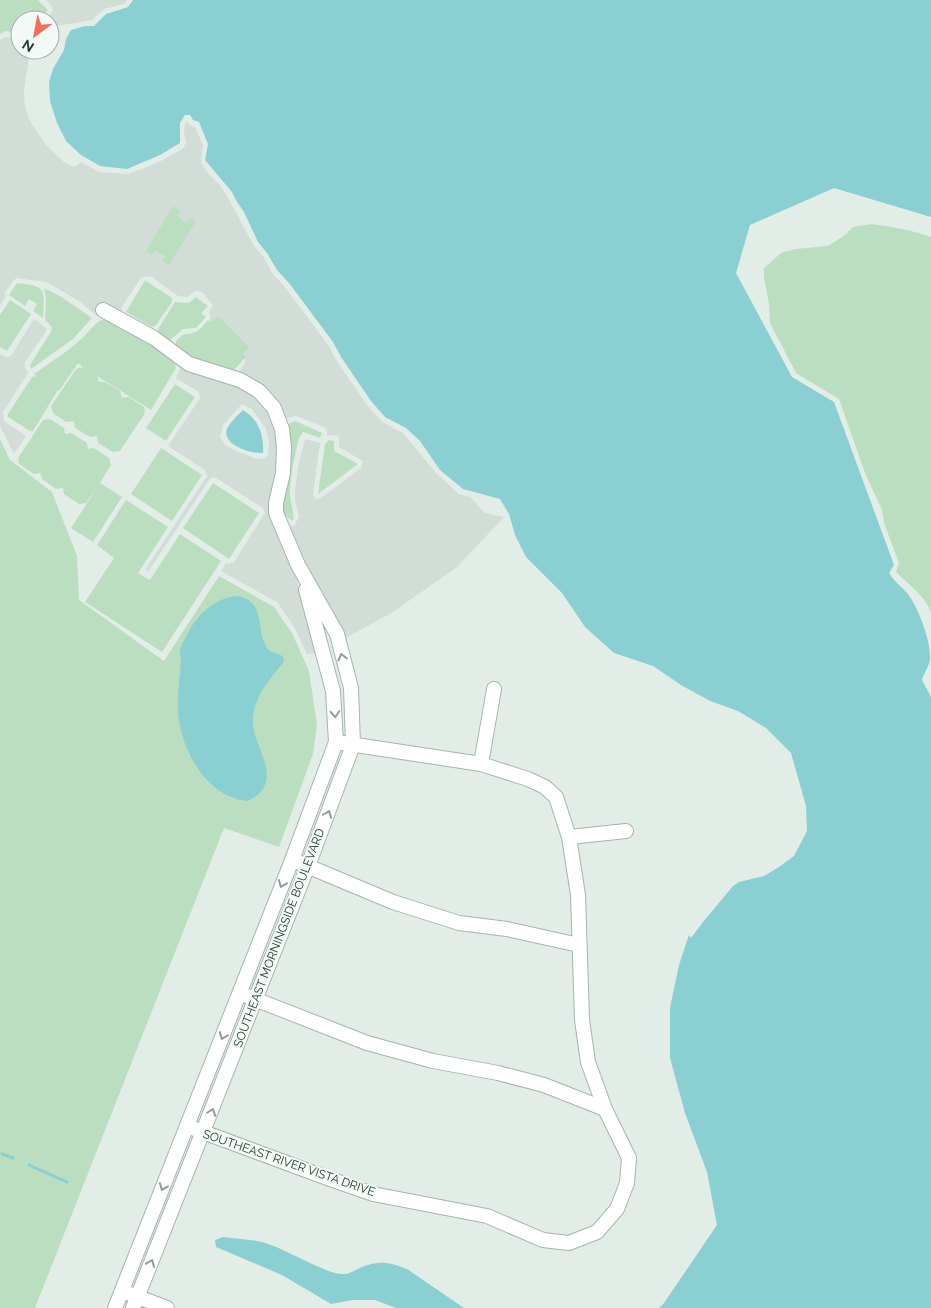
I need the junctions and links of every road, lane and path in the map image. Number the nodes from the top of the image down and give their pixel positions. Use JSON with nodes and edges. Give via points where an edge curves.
{"nodes":[{"id":1,"x":103,"y":310,"type":"dead end"},
{"id":2,"x":298,"y":565,"type":"junction"},
{"id":3,"x":494,"y":690,"type":"dead end"},
{"id":4,"x":336,"y":742,"type":"junction"},
{"id":5,"x":353,"y":745,"type":"junction"},
{"id":6,"x":481,"y":764,"type":"junction"},
{"id":7,"x":626,"y":831,"type":"dead end"},
{"id":8,"x":569,"y":837,"type":"junction"},
{"id":9,"x":292,"y":860,"type":"junction"},
{"id":10,"x":308,"y":866,"type":"junction"},
{"id":11,"x":580,"y":945,"type":"junction"},
{"id":12,"x":239,"y":993,"type":"junction"},
{"id":13,"x":255,"y":1000,"type":"junction"},
{"id":14,"x":605,"y":1109,"type":"junction"},
{"id":15,"x":188,"y":1126,"type":"junction"},
{"id":16,"x":204,"y":1133,"type":"junction"},
{"id":17,"x":122,"y":1291,"type":"junction"},
{"id":18,"x":136,"y":1302,"type":"edge"},
{"id":19,"x":115,"y":1308,"type":"edge"},
{"id":20,"x":167,"y":1308,"type":"edge"}],
"edges":[{"from":1,"to":2,"type":"street","name":"SOUTHEAST MORNINGSIDE BOULEVARD","via":[[154,338],[189,364],[240,380],[259,391],[274,408],[282,429],[284,447],[276,513]]},
{"from":2,"to":4,"type":"street","name":"SOUTHEAST MORNINGSIDE BOULEVARD","one_way":true,"via":[[334,691]]},
{"from":5,"to":2,"type":"street","name":"SOUTHEAST MORNINGSIDE BOULEVARD","one_way":true,"via":[[351,688],[337,634]]},
{"from":3,"to":6,"type":"street"},
{"from":4,"to":5,"type":"street","name":"SOUTHEAST RIVER VISTA DRIVE"},
{"from":4,"to":9,"type":"street","name":"SOUTHEAST MORNINGSIDE BOULEVARD"},
{"from":5,"to":6,"type":"street","name":"SOUTHEAST RIVER VISTA DRIVE"},
{"from":10,"to":5,"type":"street","name":"SOUTHEAST MORNINGSIDE BOULEVARD","one_way":true},
{"from":6,"to":8,"type":"street","name":"SOUTHEAST RIVER VISTA DRIVE","via":[[545,787],[556,797]]},
{"from":7,"to":8,"type":"street"},
{"from":8,"to":11,"type":"street","name":"SOUTHEAST RIVER VISTA DRIVE","via":[[578,894]]},
{"from":9,"to":10,"type":"street"},
{"from":9,"to":12,"type":"street","name":"SOUTHEAST MORNINGSIDE BOULEVARD","one_way":true},
{"from":10,"to":11,"type":"street","via":[[393,902],[459,923],[508,929]]},
{"from":10,"to":13,"type":"street","name":"SOUTHEAST MORNINGSIDE BOULEVARD"},
{"from":11,"to":14,"type":"street","name":"SOUTHEAST RIVER VISTA DRIVE","via":[[582,1020],[588,1062]]},
{"from":12,"to":13,"type":"street"},
{"from":12,"to":15,"type":"street","name":"SOUTHEAST MORNINGSIDE BOULEVARD","one_way":true},
{"from":13,"to":14,"type":"street","via":[[367,1043],[544,1085]]},
{"from":16,"to":13,"type":"street","name":"SOUTHEAST MORNINGSIDE BOULEVARD","one_way":true},
{"from":14,"to":16,"type":"street","name":"SOUTHEAST RIVER VISTA DRIVE","via":[[629,1158],[627,1183],[617,1209],[597,1232],[569,1243],[543,1240],[487,1216],[373,1194]]},
{"from":15,"to":16,"type":"street","name":"SOUTHEAST RIVER VISTA DRIVE"},
{"from":15,"to":17,"type":"street","name":"SOUTHEAST MORNINGSIDE BOULEVARD","one_way":true},
{"from":18,"to":16,"type":"street","name":"SOUTHEAST MORNINGSIDE BOULEVARD","one_way":true},
{"from":17,"to":18,"type":"street"},
{"from":17,"to":19,"type":"street","name":"SOUTHEAST MORNINGSIDE BOULEVARD"},
{"from":18,"to":20,"type":"street"}]}
